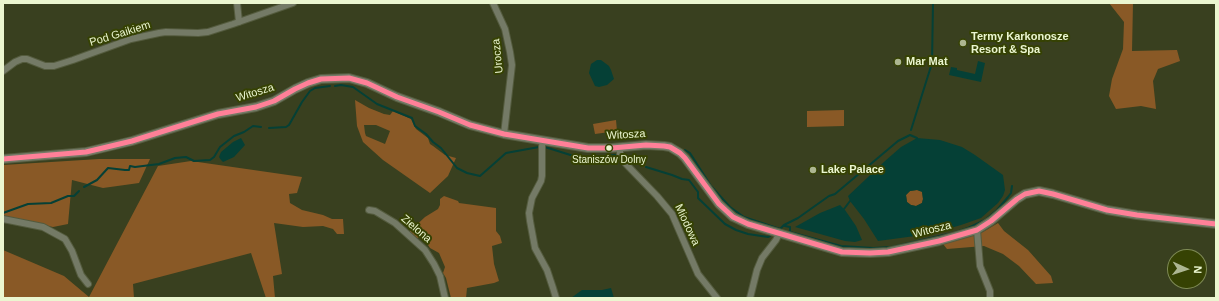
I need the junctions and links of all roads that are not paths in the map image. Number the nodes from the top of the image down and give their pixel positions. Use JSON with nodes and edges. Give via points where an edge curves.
{"nodes":[{"id":1,"x":237,"y":3,"type":"edge"},
{"id":2,"x":293,"y":3,"type":"edge"},
{"id":3,"x":493,"y":3,"type":"edge"},
{"id":4,"x":239,"y":22,"type":"junction"},
{"id":5,"x":3,"y":71,"type":"edge"},
{"id":6,"x":504,"y":134,"type":"junction"},
{"id":7,"x":543,"y":140,"type":"junction"},
{"id":8,"x":620,"y":147,"type":"junction"},
{"id":9,"x":3,"y":159,"type":"edge"},
{"id":10,"x":369,"y":210,"type":"dead end"},
{"id":11,"x":3,"y":219,"type":"edge"},
{"id":12,"x":1216,"y":224,"type":"edge"},
{"id":13,"x":977,"y":230,"type":"junction"},
{"id":14,"x":779,"y":234,"type":"junction"},
{"id":15,"x":88,"y":284,"type":"dead end"},
{"id":16,"x":445,"y":298,"type":"edge"},
{"id":17,"x":556,"y":298,"type":"edge"},
{"id":18,"x":717,"y":298,"type":"edge"},
{"id":19,"x":750,"y":298,"type":"edge"},
{"id":20,"x":990,"y":298,"type":"edge"}],
"edges":[{"from":1,"to":4,"type":"street"},
{"from":2,"to":4,"type":"street","name":"Pod Gaikiem"},
{"from":3,"to":6,"type":"street","name":"Urocza","via":[[505,30],[512,65]]},
{"from":4,"to":5,"type":"street","name":"Pod Gaikiem","via":[[198,34],[166,32],[141,37],[54,66],[22,59]]},
{"from":6,"to":7,"type":"street","name":"Witosza"},
{"from":6,"to":9,"type":"street","name":"Witosza","via":[[397,97],[367,83],[349,78],[332,78],[308,83],[274,101],[256,107],[218,114],[132,141],[86,152]]},
{"from":7,"to":8,"type":"street","name":"Witosza","via":[[588,148]]},
{"from":7,"to":17,"type":"street","via":[[542,176],[532,198],[529,213],[535,248],[549,275]]},
{"from":8,"to":14,"type":"street","name":"Witosza","via":[[670,147],[680,153],[719,204],[733,217]]},
{"from":8,"to":18,"type":"street","name":"Miodowa","via":[[620,154],[626,164],[672,214],[698,274]]},
{"from":10,"to":16,"type":"street","name":"Zielona","via":[[394,223],[425,250],[440,276]]},
{"from":11,"to":15,"type":"street","via":[[43,227],[65,239],[81,275]]},
{"from":12,"to":13,"type":"street","name":"Witosza","via":[[1107,210],[1039,191],[1017,199]]},
{"from":13,"to":14,"type":"street","name":"Witosza","via":[[939,241],[870,254],[842,252]]},
{"from":13,"to":20,"type":"street","via":[[980,266],[990,291]]},
{"from":14,"to":19,"type":"street","via":[[762,258]]}]}
